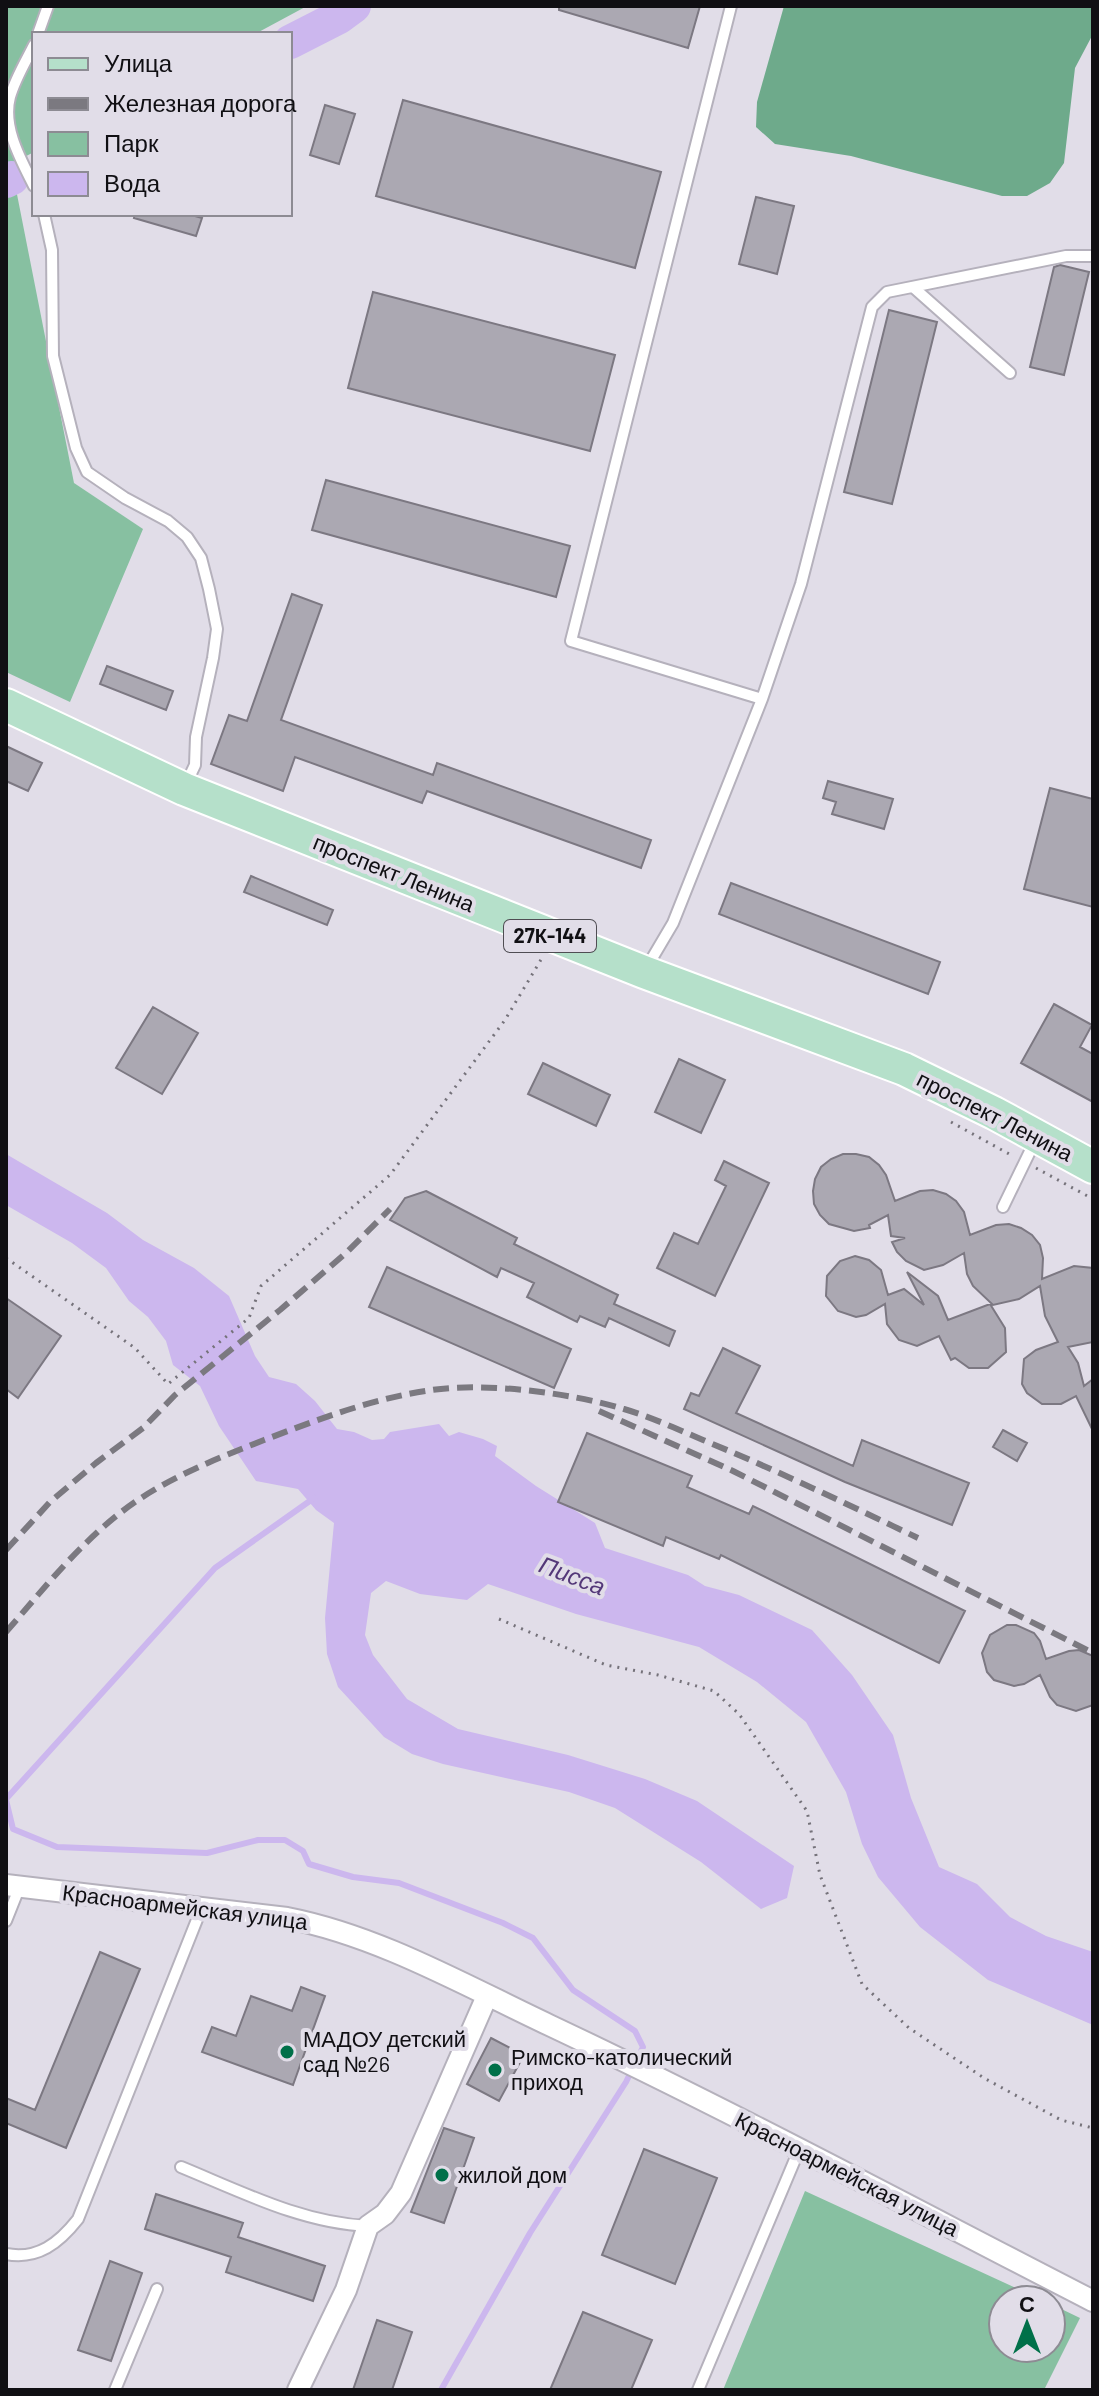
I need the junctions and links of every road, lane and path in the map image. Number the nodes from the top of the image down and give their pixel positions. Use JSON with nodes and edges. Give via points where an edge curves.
{"nodes":[{"id":1,"x":48,"y":6,"type":"edge"},
{"id":2,"x":731,"y":6,"type":"edge"},
{"id":3,"x":39,"y":32,"type":"edge"},
{"id":4,"x":32,"y":49,"type":"edge"},
{"id":5,"x":32,"y":182,"type":"edge"},
{"id":6,"x":44,"y":216,"type":"edge"},
{"id":7,"x":1093,"y":256,"type":"edge"},
{"id":8,"x":913,"y":287,"type":"junction"},
{"id":9,"x":1010,"y":373,"type":"dead end"},
{"id":10,"x":762,"y":699,"type":"junction"},
{"id":11,"x":6,"y":705,"type":"edge"},
{"id":12,"x":184,"y":789,"type":"junction"},
{"id":13,"x":554,"y":937,"type":"junction"},
{"id":14,"x":644,"y":972,"type":"junction"},
{"id":15,"x":943,"y":1118,"type":"dead end"},
{"id":16,"x":1031,"y":1149,"type":"junction"},
{"id":17,"x":1093,"y":1167,"type":"edge"},
{"id":18,"x":1093,"y":1199,"type":"edge"},
{"id":19,"x":1003,"y":1207,"type":"dead end"},
{"id":20,"x":6,"y":1258,"type":"edge"},
{"id":21,"x":499,"y":1619,"type":"dead end"},
{"id":22,"x":13,"y":1886,"type":"edge"},
{"id":23,"x":202,"y":1907,"type":"junction"},
{"id":24,"x":6,"y":1921,"type":"edge"},
{"id":25,"x":487,"y":1996,"type":"junction"},
{"id":26,"x":1093,"y":2128,"type":"edge"},
{"id":27,"x":799,"y":2150,"type":"junction"},
{"id":28,"x":181,"y":2167,"type":"dead end"},
{"id":29,"x":368,"y":2226,"type":"junction"},
{"id":30,"x":6,"y":2254,"type":"edge"},
{"id":31,"x":157,"y":2289,"type":"dead end"},
{"id":32,"x":1093,"y":2301,"type":"edge"},
{"id":33,"x":115,"y":2390,"type":"edge"},
{"id":34,"x":298,"y":2390,"type":"edge"},
{"id":35,"x":698,"y":2390,"type":"edge"}],
"edges":[{"from":1,"to":3,"type":"lane"},
{"from":2,"to":10,"type":"lane","via":[[571,641]]},
{"from":4,"to":5,"type":"lane","via":[[10,98],[16,150]]},
{"from":6,"to":12,"type":"lane","via":[[52,250],[53,356],[76,448],[87,472],[187,537],[201,558],[209,589],[217,629],[195,765]]},
{"from":7,"to":8,"type":"lane","via":[[1066,256]]},
{"from":8,"to":9,"type":"lane"},
{"from":8,"to":10,"type":"lane","via":[[887,292],[872,307],[801,584]]},
{"from":10,"to":14,"type":"lane","via":[[673,923]]},
{"from":11,"to":12,"type":"main road","name":"проспект Ленина","number":"27К-144"},
{"from":12,"to":13,"type":"main road","name":"проспект Ленина","number":"27К-144"},
{"from":13,"to":14,"type":"main road","name":"проспект Ленина","number":"27К-144"},
{"from":13,"to":20,"type":"path","via":[[505,1020],[390,1175],[261,1286],[249,1318],[168,1384],[135,1348]]},
{"from":14,"to":16,"type":"main road","name":"проспект Ленина","number":"27К-144","via":[[904,1069]]},
{"from":15,"to":16,"type":"path"},
{"from":16,"to":17,"type":"main road","name":"проспект Ленина","number":"27К-144"},
{"from":16,"to":18,"type":"path"},
{"from":16,"to":19,"type":"lane"},
{"from":21,"to":26,"type":"path","via":[[606,1665],[714,1691],[739,1714],[807,1811],[820,1875],[862,1984],[909,2028],[984,2078],[1061,2120]]},
{"from":22,"to":23,"type":"street","name":"Красноармейская улица"},
{"from":22,"to":24,"type":"lane"},
{"from":23,"to":25,"type":"street","name":"Красноармейская улица","via":[[322,1925],[374,1943]]},
{"from":23,"to":30,"type":"lane","via":[[78,2219],[60,2241],[42,2251]]},
{"from":25,"to":27,"type":"street","name":"Красноармейская улица"},
{"from":25,"to":29,"type":"street","via":[[401,2193]]},
{"from":27,"to":32,"type":"street","name":"Красноармейская улица"},
{"from":27,"to":35,"type":"lane"},
{"from":28,"to":29,"type":"lane","via":[[297,2214]]},
{"from":29,"to":34,"type":"street","via":[[346,2290]]},
{"from":31,"to":33,"type":"lane"}]}
